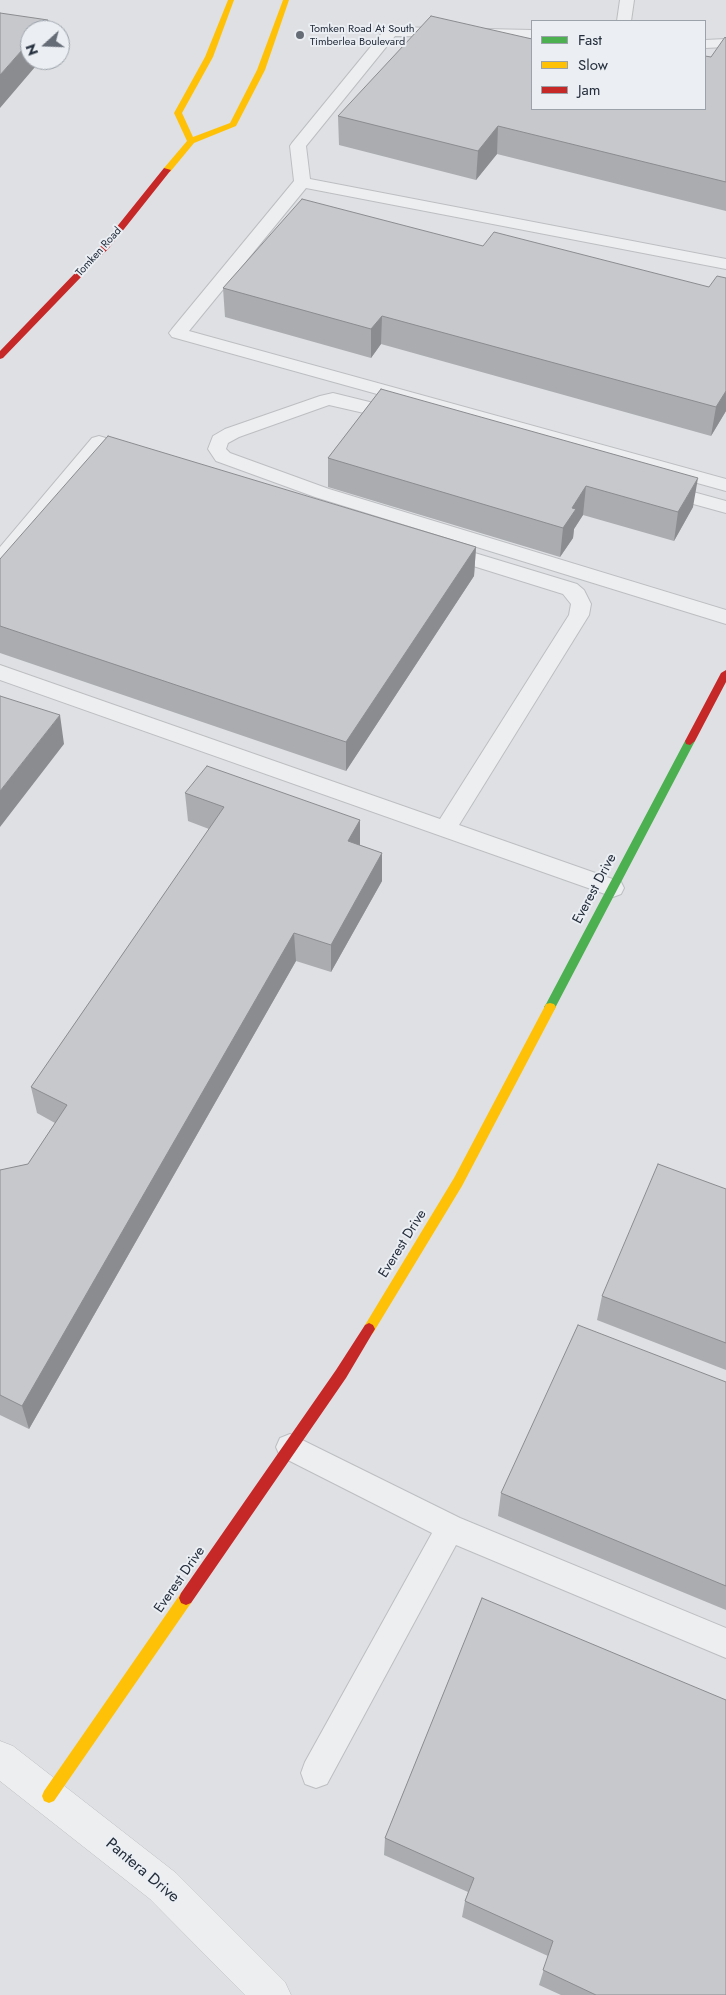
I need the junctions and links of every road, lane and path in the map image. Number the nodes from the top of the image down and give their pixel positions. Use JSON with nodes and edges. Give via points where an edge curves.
{"nodes":[{"id":1,"x":231,"y":0,"type":"edge"},
{"id":2,"x":286,"y":0,"type":"edge"},
{"id":3,"x":627,"y":0,"type":"edge"},
{"id":4,"x":624,"y":20,"type":"edge"},
{"id":5,"x":531,"y":34,"type":"edge"},
{"id":6,"x":726,"y":43,"type":"edge"},
{"id":7,"x":706,"y":44,"type":"edge"},
{"id":8,"x":191,"y":141,"type":"junction"},
{"id":9,"x":302,"y":182,"type":"junction"},
{"id":10,"x":726,"y":264,"type":"edge"},
{"id":11,"x":0,"y":356,"type":"edge"},
{"id":12,"x":414,"y":419,"type":"edge"},
{"id":13,"x":146,"y":456,"type":"edge"},
{"id":14,"x":726,"y":485,"type":"edge"},
{"id":15,"x":650,"y":486,"type":"edge"},
{"id":16,"x":297,"y":504,"type":"edge"},
{"id":17,"x":726,"y":507,"type":"edge"},
{"id":18,"x":0,"y":560,"type":"edge"},
{"id":19,"x":726,"y":617,"type":"edge"},
{"id":20,"x":0,"y":672,"type":"edge"},
{"id":21,"x":726,"y":673,"type":"edge"},
{"id":22,"x":445,"y":829,"type":"junction"},
{"id":23,"x":613,"y":888,"type":"junction"},
{"id":24,"x":290,"y":1447,"type":"junction"},
{"id":25,"x":450,"y":1528,"type":"junction"},
{"id":26,"x":726,"y":1643,"type":"edge"},
{"id":27,"x":0,"y":1759,"type":"edge"},
{"id":28,"x":316,"y":1773,"type":"dead end"},
{"id":29,"x":49,"y":1796,"type":"junction"},
{"id":30,"x":272,"y":1995,"type":"edge"}],
"edges":[{"from":1,"to":8,"type":"main road","via":[[210,58],[178,113]]},
{"from":2,"to":8,"type":"main road","name":"Tomken Road","via":[[261,70],[233,124]]},
{"from":3,"to":4,"type":"lane"},
{"from":5,"to":9,"type":"lane","via":[[391,31],[298,146]]},
{"from":6,"to":7,"type":"lane"},
{"from":8,"to":11,"type":"main road","name":"Tomken Road","via":[[106,246]]},
{"from":9,"to":10,"type":"lane"},
{"from":9,"to":14,"type":"lane","via":[[178,333]]},
{"from":12,"to":19,"type":"lane","via":[[326,400],[232,433],[220,440],[217,449],[223,457],[322,493]]},
{"from":13,"to":18,"type":"lane","via":[[99,442]]},
{"from":15,"to":17,"type":"lane"},
{"from":16,"to":22,"type":"lane","via":[[570,589],[577,595],[581,604],[579,615]]},
{"from":20,"to":22,"type":"lane"},
{"from":21,"to":23,"type":"main road","name":"Everest Drive"},
{"from":22,"to":23,"type":"lane"},
{"from":23,"to":24,"type":"main road","name":"Everest Drive","via":[[458,1182],[341,1374]]},
{"from":24,"to":25,"type":"lane"},
{"from":24,"to":29,"type":"main road","name":"Everest Drive"},
{"from":25,"to":26,"type":"lane"},
{"from":25,"to":28,"type":"lane"},
{"from":27,"to":29,"type":"street","name":"Pantera Drive"},
{"from":29,"to":30,"type":"street","name":"Pantera Drive","via":[[163,1886]]}]}
